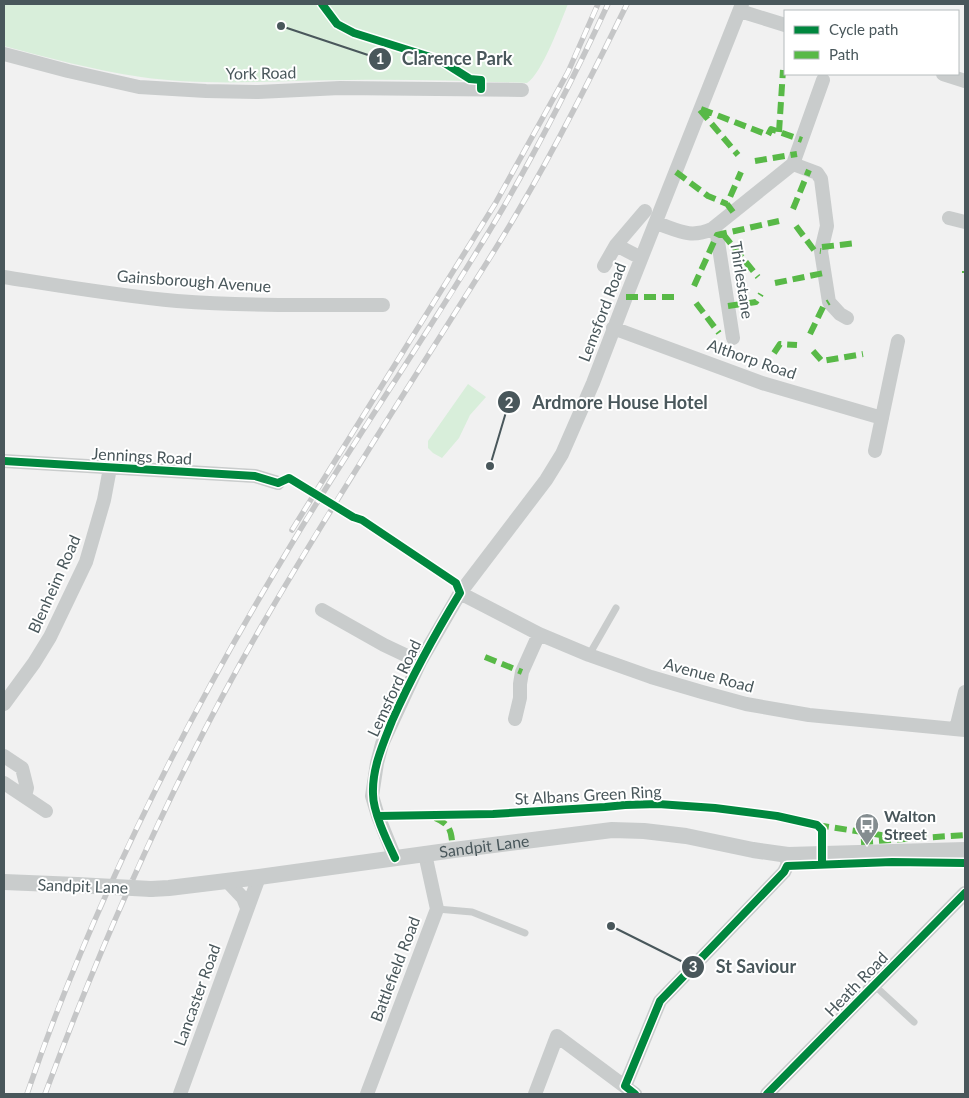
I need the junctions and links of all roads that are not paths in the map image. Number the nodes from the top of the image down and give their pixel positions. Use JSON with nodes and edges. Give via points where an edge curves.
{"nodes":[{"id":1,"x":741,"y":7,"type":"edge"},
{"id":2,"x":784,"y":25,"type":"edge"},
{"id":3,"x":4,"y":54,"type":"edge"},
{"id":4,"x":946,"y":75,"type":"edge"},
{"id":5,"x":823,"y":80,"type":"dead end"},
{"id":6,"x":965,"y":81,"type":"edge"},
{"id":7,"x":522,"y":90,"type":"dead end"},
{"id":8,"x":793,"y":164,"type":"junction"},
{"id":9,"x":645,"y":211,"type":"dead end"},
{"id":10,"x":949,"y":218,"type":"dead end"},
{"id":11,"x":965,"y":222,"type":"edge"},
{"id":12,"x":656,"y":223,"type":"junction"},
{"id":13,"x":712,"y":229,"type":"junction"},
{"id":14,"x":616,"y":245,"type":"junction"},
{"id":15,"x":642,"y":258,"type":"junction"},
{"id":16,"x":604,"y":266,"type":"dead end"},
{"id":17,"x":4,"y":278,"type":"edge"},
{"id":18,"x":383,"y":305,"type":"dead end"},
{"id":19,"x":847,"y":318,"type":"dead end"},
{"id":20,"x":614,"y":328,"type":"junction"},
{"id":21,"x":733,"y":338,"type":"dead end"},
{"id":22,"x":898,"y":341,"type":"dead end"},
{"id":23,"x":882,"y":418,"type":"junction"},
{"id":24,"x":876,"y":451,"type":"dead end"},
{"id":25,"x":4,"y":461,"type":"edge"},
{"id":26,"x":110,"y":468,"type":"junction"},
{"id":27,"x":278,"y":483,"type":"dead end"},
{"id":28,"x":460,"y":593,"type":"junction"},
{"id":29,"x":616,"y":608,"type":"dead end"},
{"id":30,"x":322,"y":610,"type":"dead end"},
{"id":31,"x":539,"y":634,"type":"junction"},
{"id":32,"x":590,"y":655,"type":"junction"},
{"id":33,"x":420,"y":662,"type":"junction"},
{"id":34,"x":965,"y":692,"type":"edge"},
{"id":35,"x":4,"y":704,"type":"edge"},
{"id":36,"x":515,"y":719,"type":"dead end"},
{"id":37,"x":961,"y":729,"type":"edge"},
{"id":38,"x":4,"y":756,"type":"edge"},
{"id":39,"x":4,"y":783,"type":"edge"},
{"id":40,"x":25,"y":796,"type":"junction"},
{"id":41,"x":46,"y":810,"type":"dead end"},
{"id":42,"x":965,"y":850,"type":"edge"},
{"id":43,"x":425,"y":854,"type":"junction"},
{"id":44,"x":788,"y":855,"type":"junction"},
{"id":45,"x":395,"y":858,"type":"junction"},
{"id":46,"x":259,"y":877,"type":"junction"},
{"id":47,"x":227,"y":881,"type":"junction"},
{"id":48,"x":4,"y":882,"type":"edge"},
{"id":49,"x":965,"y":893,"type":"edge"},
{"id":50,"x":247,"y":908,"type":"junction"},
{"id":51,"x":437,"y":909,"type":"junction"},
{"id":52,"x":525,"y":933,"type":"dead end"},
{"id":53,"x":874,"y":984,"type":"junction"},
{"id":54,"x":914,"y":1022,"type":"dead end"},
{"id":55,"x":630,"y":1090,"type":"edge"},
{"id":56,"x":180,"y":1094,"type":"edge"},
{"id":57,"x":367,"y":1094,"type":"edge"},
{"id":58,"x":535,"y":1094,"type":"edge"},
{"id":59,"x":767,"y":1094,"type":"edge"}],
"edges":[{"from":1,"to":2,"type":"street"},
{"from":1,"to":12,"type":"street","name":"Lemsford Road"},
{"from":3,"to":7,"type":"street","name":"York Road","via":[[139,87],[223,92],[340,88]]},
{"from":4,"to":6,"type":"street"},
{"from":5,"to":8,"type":"street"},
{"from":8,"to":13,"type":"street","name":"Thirlestane"},
{"from":8,"to":19,"type":"street","via":[[817,173],[821,179],[827,226],[821,251],[829,302]]},
{"from":9,"to":14,"type":"street"},
{"from":10,"to":11,"type":"street"},
{"from":12,"to":13,"type":"street","name":"Thirlestane","via":[[690,234]]},
{"from":12,"to":15,"type":"street","name":"Lemsford Road"},
{"from":13,"to":21,"type":"street","name":"Thirlestane","via":[[717,235]]},
{"from":14,"to":15,"type":"street"},
{"from":14,"to":16,"type":"street"},
{"from":15,"to":20,"type":"street","name":"Lemsford Road"},
{"from":17,"to":18,"type":"street","name":"Gainsborough Avenue","via":[[179,301]]},
{"from":20,"to":23,"type":"street","name":"Althorp Road","via":[[762,383]]},
{"from":20,"to":28,"type":"street","name":"Lemsford Road","via":[[562,454]]},
{"from":22,"to":23,"type":"street"},
{"from":23,"to":24,"type":"street"},
{"from":25,"to":26,"type":"street","name":"Jennings Road"},
{"from":26,"to":27,"type":"street","name":"Jennings Road","via":[[255,476]]},
{"from":26,"to":35,"type":"street","name":"Blenheim Road","via":[[86,562],[50,637]]},
{"from":28,"to":31,"type":"street","name":"Avenue Road"},
{"from":28,"to":33,"type":"street","name":"Lemsford Road"},
{"from":29,"to":32,"type":"lane"},
{"from":30,"to":33,"type":"street"},
{"from":31,"to":32,"type":"street","name":"Avenue Road"},
{"from":31,"to":36,"type":"street","via":[[522,672]]},
{"from":32,"to":37,"type":"street","name":"Avenue Road","via":[[651,678],[746,704],[847,720]]},
{"from":33,"to":45,"type":"street","name":"Lemsford Road","via":[[382,744],[374,779],[372,796]]},
{"from":34,"to":37,"type":"street"},
{"from":38,"to":40,"type":"street","via":[[22,768],[27,788]]},
{"from":39,"to":40,"type":"street"},
{"from":40,"to":41,"type":"street"},
{"from":42,"to":44,"type":"street","name":"Sandpit Lane"},
{"from":43,"to":44,"type":"street","name":"Sandpit Lane","via":[[612,830],[686,836]]},
{"from":43,"to":45,"type":"street","name":"Sandpit Lane"},
{"from":43,"to":51,"type":"street","name":"Battlefield Road"},
{"from":44,"to":55,"type":"street","via":[[784,872],[660,1001]]},
{"from":45,"to":46,"type":"street","name":"Sandpit Lane"},
{"from":46,"to":47,"type":"street","name":"Sandpit Lane"},
{"from":46,"to":50,"type":"street","name":"Lancaster Road"},
{"from":47,"to":48,"type":"street","name":"Sandpit Lane","bridge":true,"via":[[151,889]]},
{"from":47,"to":50,"type":"street","via":[[243,898]]},
{"from":49,"to":53,"type":"street","name":"Heath Road"},
{"from":50,"to":56,"type":"street","name":"Lancaster Road"},
{"from":51,"to":52,"type":"lane","via":[[472,912]]},
{"from":51,"to":57,"type":"street","name":"Battlefield Road"},
{"from":53,"to":54,"type":"lane"},
{"from":53,"to":59,"type":"street","name":"Heath Road"},
{"from":55,"to":58,"type":"street","via":[[557,1036]]}]}
